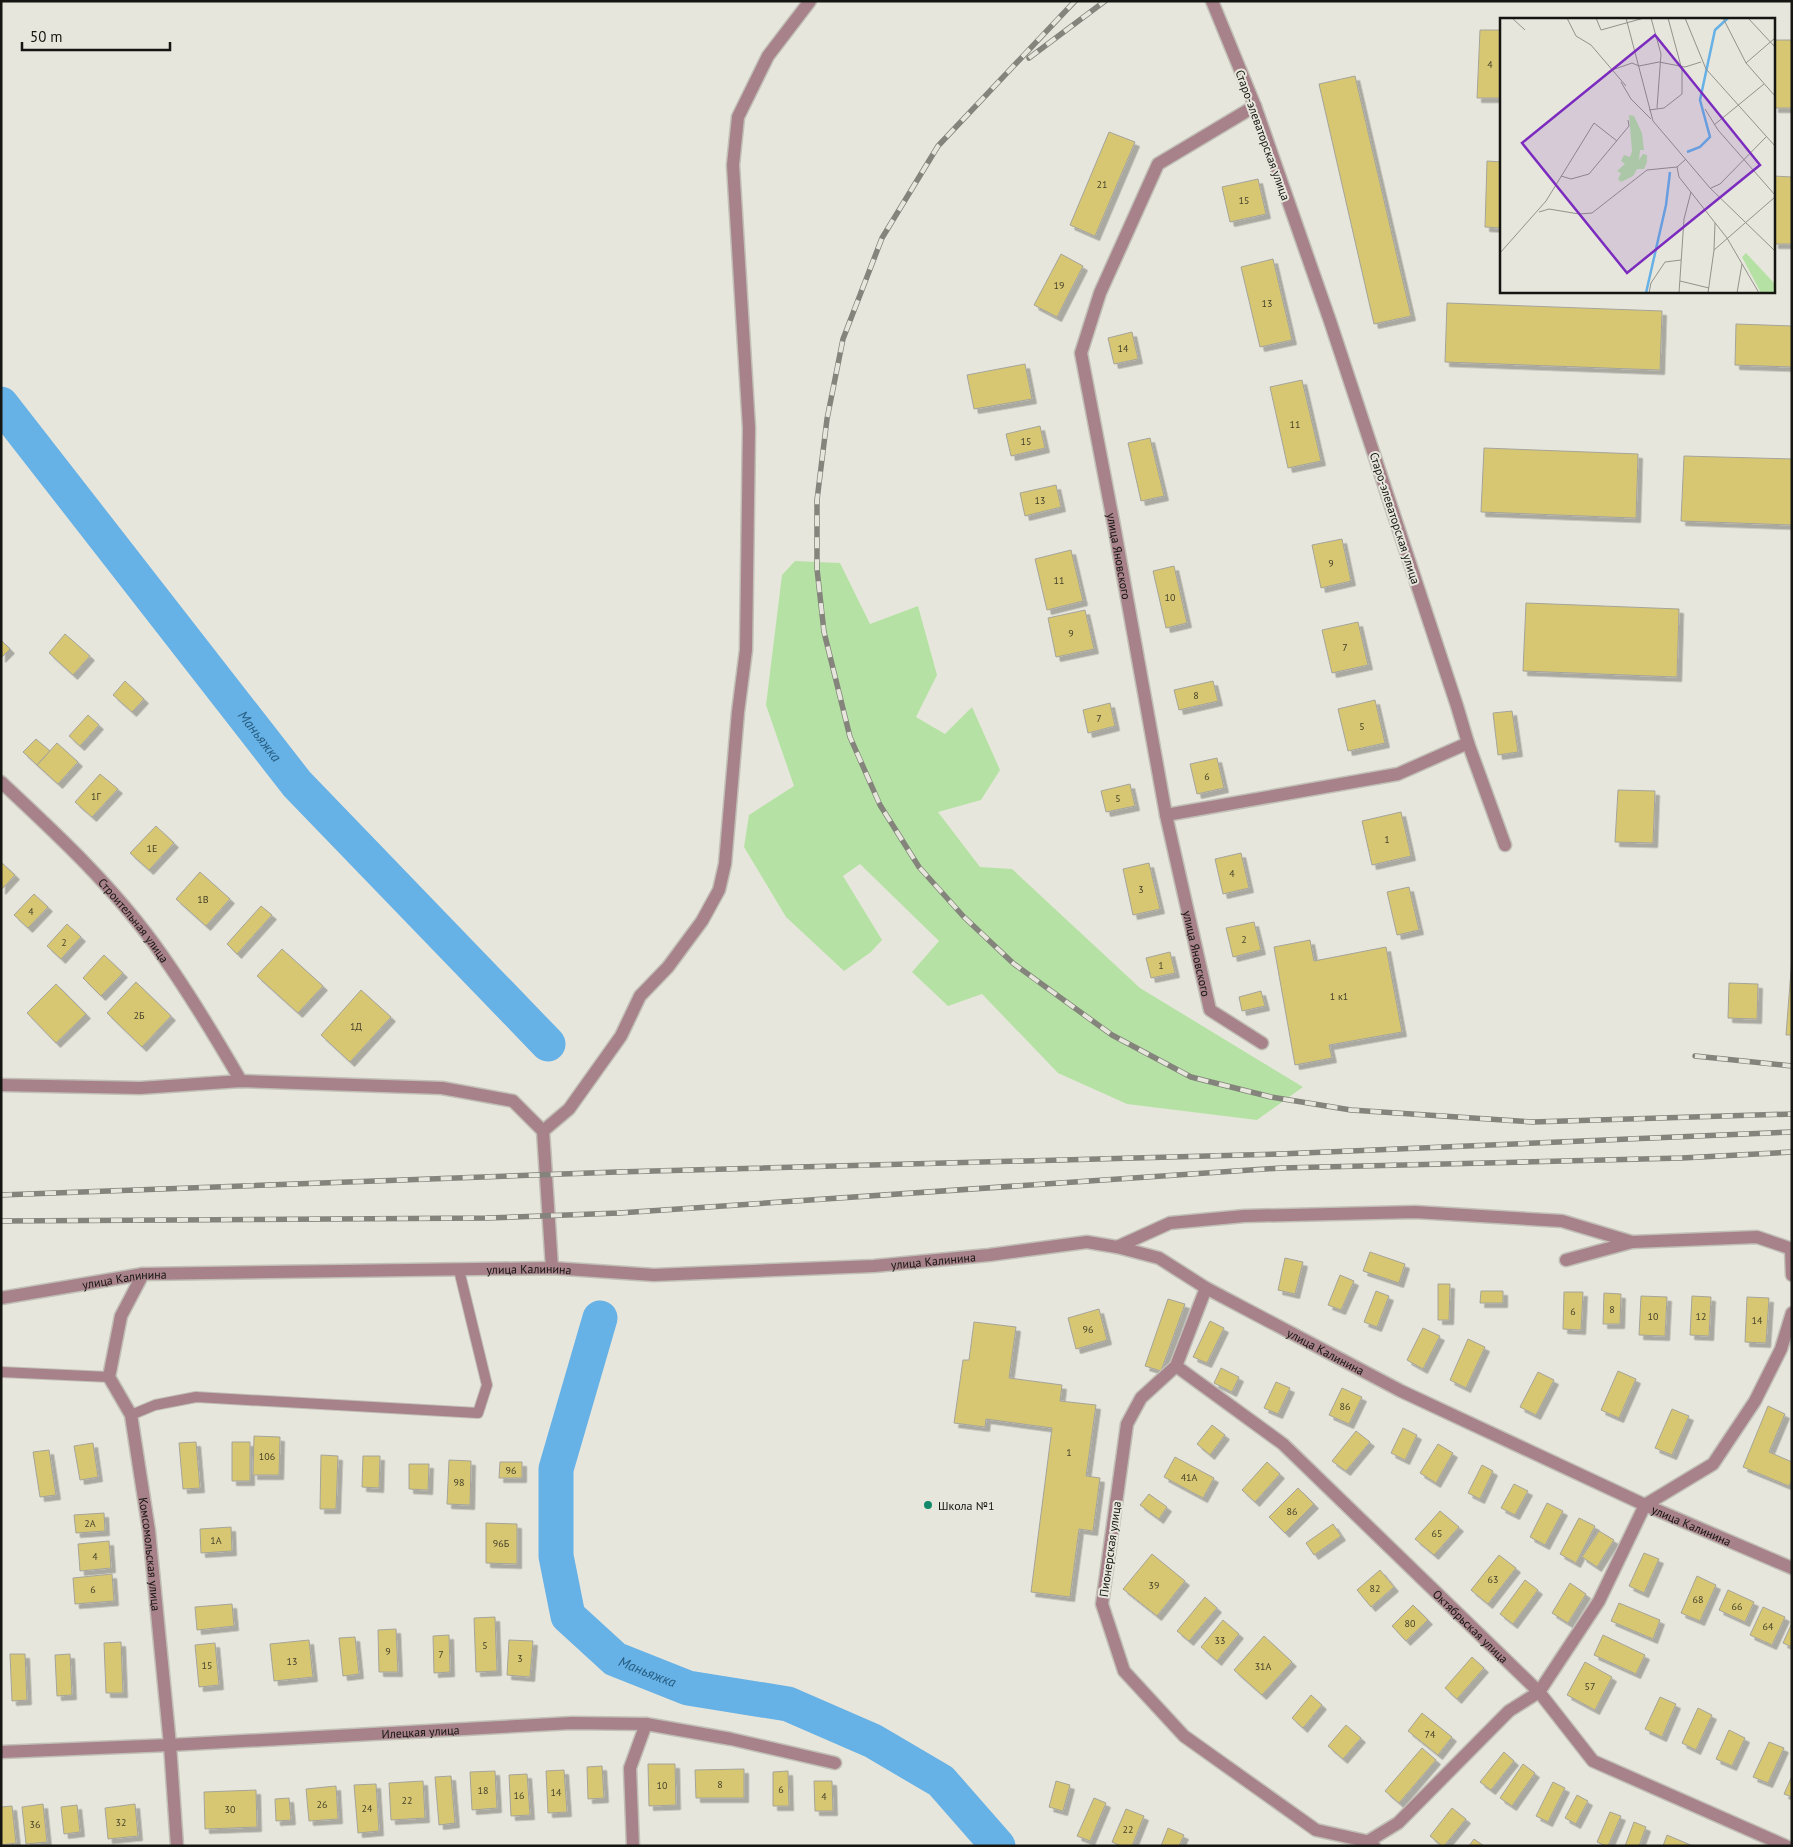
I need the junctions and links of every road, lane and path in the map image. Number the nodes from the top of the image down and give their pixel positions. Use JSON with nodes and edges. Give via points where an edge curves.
{"nodes":[{"id":1,"x":810,"y":1,"type":"edge"},
{"id":2,"x":1212,"y":1,"type":"edge"},
{"id":3,"x":1255,"y":106,"type":"junction"},
{"id":4,"x":1468,"y":743,"type":"junction"},
{"id":5,"x":1,"y":782,"type":"edge"},
{"id":6,"x":1166,"y":815,"type":"junction"},
{"id":7,"x":1506,"y":845,"type":"dead end"},
{"id":8,"x":1262,"y":1043,"type":"dead end"},
{"id":9,"x":241,"y":1081,"type":"junction"},
{"id":10,"x":1,"y":1085,"type":"edge"},
{"id":11,"x":543,"y":1131,"type":"junction"},
{"id":12,"x":1632,"y":1242,"type":"junction"},
{"id":13,"x":1117,"y":1247,"type":"junction"},
{"id":14,"x":1791,"y":1249,"type":"edge"},
{"id":15,"x":1566,"y":1260,"type":"dead end"},
{"id":16,"x":552,"y":1268,"type":"junction"},
{"id":17,"x":459,"y":1270,"type":"junction"},
{"id":18,"x":143,"y":1274,"type":"junction"},
{"id":19,"x":1792,"y":1275,"type":"edge"},
{"id":20,"x":1206,"y":1288,"type":"junction"},
{"id":21,"x":1,"y":1298,"type":"edge"},
{"id":22,"x":1792,"y":1313,"type":"edge"},
{"id":23,"x":1176,"y":1366,"type":"junction"},
{"id":24,"x":1,"y":1372,"type":"edge"},
{"id":25,"x":109,"y":1378,"type":"junction"},
{"id":26,"x":131,"y":1415,"type":"junction"},
{"id":27,"x":1645,"y":1505,"type":"junction"},
{"id":28,"x":1792,"y":1568,"type":"edge"},
{"id":29,"x":1539,"y":1692,"type":"junction"},
{"id":30,"x":646,"y":1724,"type":"junction"},
{"id":31,"x":170,"y":1746,"type":"junction"},
{"id":32,"x":1,"y":1752,"type":"edge"},
{"id":33,"x":835,"y":1763,"type":"dead end"},
{"id":34,"x":1367,"y":1844,"type":"edge"},
{"id":35,"x":177,"y":1846,"type":"edge"},
{"id":36,"x":633,"y":1846,"type":"edge"},
{"id":37,"x":1786,"y":1846,"type":"edge"}],
"edges":[{"from":1,"to":11,"type":"street","via":[[768,56],[738,117],[733,165],[749,428],[746,650],[725,864],[719,890],[702,921],[668,967],[640,996],[621,1036],[569,1109]]},
{"from":2,"to":3,"type":"street","name":"Старо-элеваторская улица"},
{"from":3,"to":4,"type":"street","name":"Старо-элеваторская улица","via":[[1330,321]]},
{"from":3,"to":6,"type":"street","name":"улица Яновского","via":[[1158,164],[1100,293],[1081,353]]},
{"from":4,"to":6,"type":"street","via":[[1398,774]]},
{"from":4,"to":7,"type":"street","name":"Старо-элеваторская улица"},
{"from":5,"to":9,"type":"street","name":"Строительная улица","via":[[65,841],[162,954]]},
{"from":6,"to":8,"type":"street","name":"улица Яновского","via":[[1210,1010]]},
{"from":9,"to":10,"type":"street","via":[[140,1088]]},
{"from":9,"to":11,"type":"street","via":[[442,1088],[513,1101]]},
{"from":11,"to":16,"type":"street"},
{"from":12,"to":13,"type":"street","via":[[1562,1221],[1415,1212],[1244,1216],[1170,1222]]},
{"from":12,"to":14,"type":"street","via":[[1757,1237]]},
{"from":12,"to":15,"type":"street"},
{"from":13,"to":16,"type":"street","name":"улица Калинина","via":[[1087,1242],[874,1266],[654,1275]]},
{"from":13,"to":20,"type":"street","name":"улица Калинина","via":[[1159,1258]]},
{"from":14,"to":19,"type":"street"},
{"from":16,"to":17,"type":"street","name":"улица Калинина"},
{"from":17,"to":18,"type":"street","name":"улица Калинина"},
{"from":17,"to":26,"type":"lane","via":[[487,1385],[478,1413],[196,1397],[155,1405]]},
{"from":18,"to":21,"type":"street","name":"улица Калинина"},
{"from":18,"to":25,"type":"street","via":[[121,1316]]},
{"from":20,"to":23,"type":"street","name":"Пионерская улица"},
{"from":20,"to":27,"type":"street","name":"улица Калинина","via":[[1401,1391]]},
{"from":22,"to":27,"type":"street","via":[[1781,1349],[1759,1393],[1713,1464]]},
{"from":23,"to":29,"type":"street","name":"Октябрьская улица","via":[[1283,1444]]},
{"from":23,"to":34,"type":"street","name":"Пионерская улица","via":[[1141,1398],[1127,1424],[1102,1604],[1124,1671],[1184,1736],[1316,1830]]},
{"from":24,"to":25,"type":"lane"},
{"from":25,"to":26,"type":"street","name":"Комсомольская улица"},
{"from":26,"to":31,"type":"street","name":"Комсомольская улица","via":[[149,1531]]},
{"from":27,"to":28,"type":"street","name":"улица Калинина"},
{"from":27,"to":29,"type":"street","via":[[1599,1601]]},
{"from":29,"to":34,"type":"street","via":[[1509,1711],[1398,1822]]},
{"from":29,"to":37,"type":"street","name":"Октябрьская улица","via":[[1593,1761]]},
{"from":30,"to":31,"type":"street","name":"Илецкая улица","via":[[572,1723]]},
{"from":30,"to":33,"type":"street","name":"Илецкая улица"},
{"from":30,"to":36,"type":"street","via":[[630,1768]]},
{"from":31,"to":32,"type":"street","name":"Илецкая улица"},
{"from":31,"to":35,"type":"street","name":"Комсомольская улица"}]}
